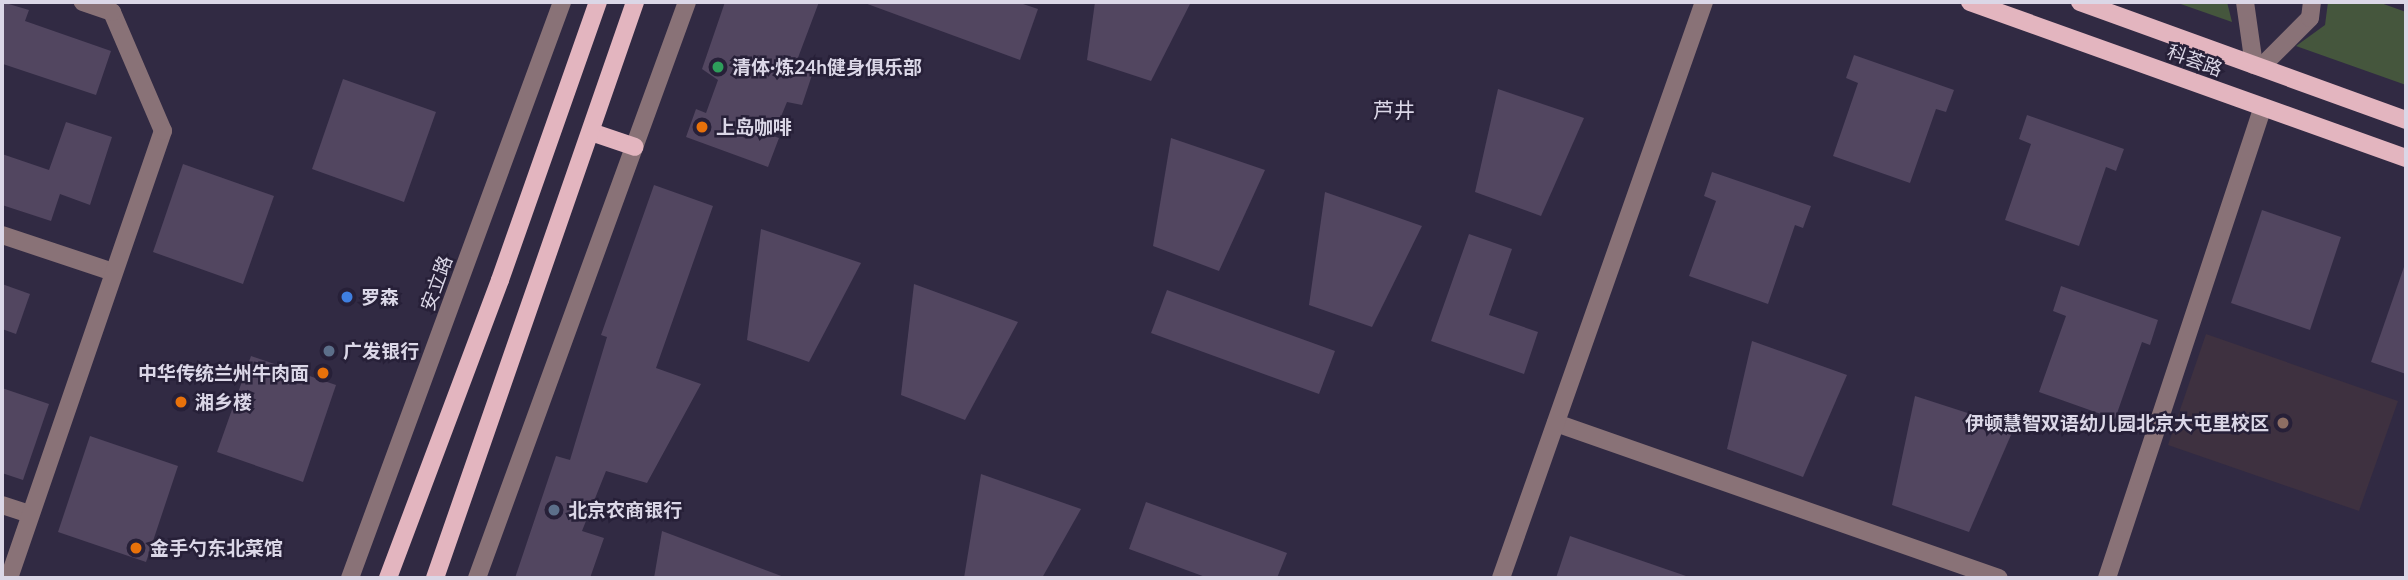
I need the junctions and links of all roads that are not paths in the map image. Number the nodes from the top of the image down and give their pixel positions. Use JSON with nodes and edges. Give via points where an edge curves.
{"nodes":[{"id":1,"x":86,"y":2,"type":"edge"},
{"id":2,"x":562,"y":2,"type":"edge"},
{"id":3,"x":598,"y":2,"type":"edge"},
{"id":4,"x":635,"y":2,"type":"edge"},
{"id":5,"x":687,"y":2,"type":"edge"},
{"id":6,"x":1704,"y":2,"type":"edge"},
{"id":7,"x":1970,"y":2,"type":"edge"},
{"id":8,"x":2080,"y":2,"type":"edge"},
{"id":9,"x":2245,"y":2,"type":"edge"},
{"id":10,"x":2312,"y":2,"type":"edge"},
{"id":11,"x":2257,"y":66,"type":"junction"},
{"id":12,"x":2263,"y":107,"type":"junction"},
{"id":13,"x":2406,"y":120,"type":"edge"},
{"id":14,"x":591,"y":132,"type":"junction"},
{"id":15,"x":635,"y":147,"type":"junction"},
{"id":16,"x":2406,"y":158,"type":"edge"},
{"id":17,"x":2,"y":235,"type":"edge"},
{"id":18,"x":113,"y":272,"type":"junction"},
{"id":19,"x":1556,"y":423,"type":"junction"},
{"id":20,"x":2,"y":505,"type":"edge"},
{"id":21,"x":30,"y":514,"type":"junction"},
{"id":22,"x":9,"y":578,"type":"edge"},
{"id":23,"x":350,"y":578,"type":"edge"},
{"id":24,"x":388,"y":578,"type":"edge"},
{"id":25,"x":435,"y":578,"type":"edge"},
{"id":26,"x":477,"y":578,"type":"edge"},
{"id":27,"x":1501,"y":578,"type":"edge"},
{"id":28,"x":1999,"y":578,"type":"edge"},
{"id":29,"x":2108,"y":578,"type":"edge"}],
"edges":[{"from":1,"to":18,"type":"street","via":[[112,12],[163,131]]},
{"from":2,"to":23,"type":"street","name":"安立路"},
{"from":3,"to":24,"type":"main road"},
{"from":4,"to":14,"type":"main road"},
{"from":5,"to":15,"type":"street"},
{"from":6,"to":19,"type":"street"},
{"from":7,"to":12,"type":"main road","name":"科荟路"},
{"from":8,"to":11,"type":"main road","name":"科荟路"},
{"from":9,"to":11,"type":"street"},
{"from":10,"to":11,"type":"street","via":[[2310,18]]},
{"from":11,"to":13,"type":"main road","name":"科荟路"},
{"from":12,"to":16,"type":"main road","name":"科荟路"},
{"from":12,"to":29,"type":"street"},
{"from":14,"to":15,"type":"main road"},
{"from":14,"to":25,"type":"main road"},
{"from":15,"to":26,"type":"street"},
{"from":17,"to":18,"type":"street"},
{"from":18,"to":21,"type":"street"},
{"from":19,"to":27,"type":"street"},
{"from":19,"to":28,"type":"street"},
{"from":20,"to":21,"type":"street"},
{"from":21,"to":22,"type":"street"}]}
